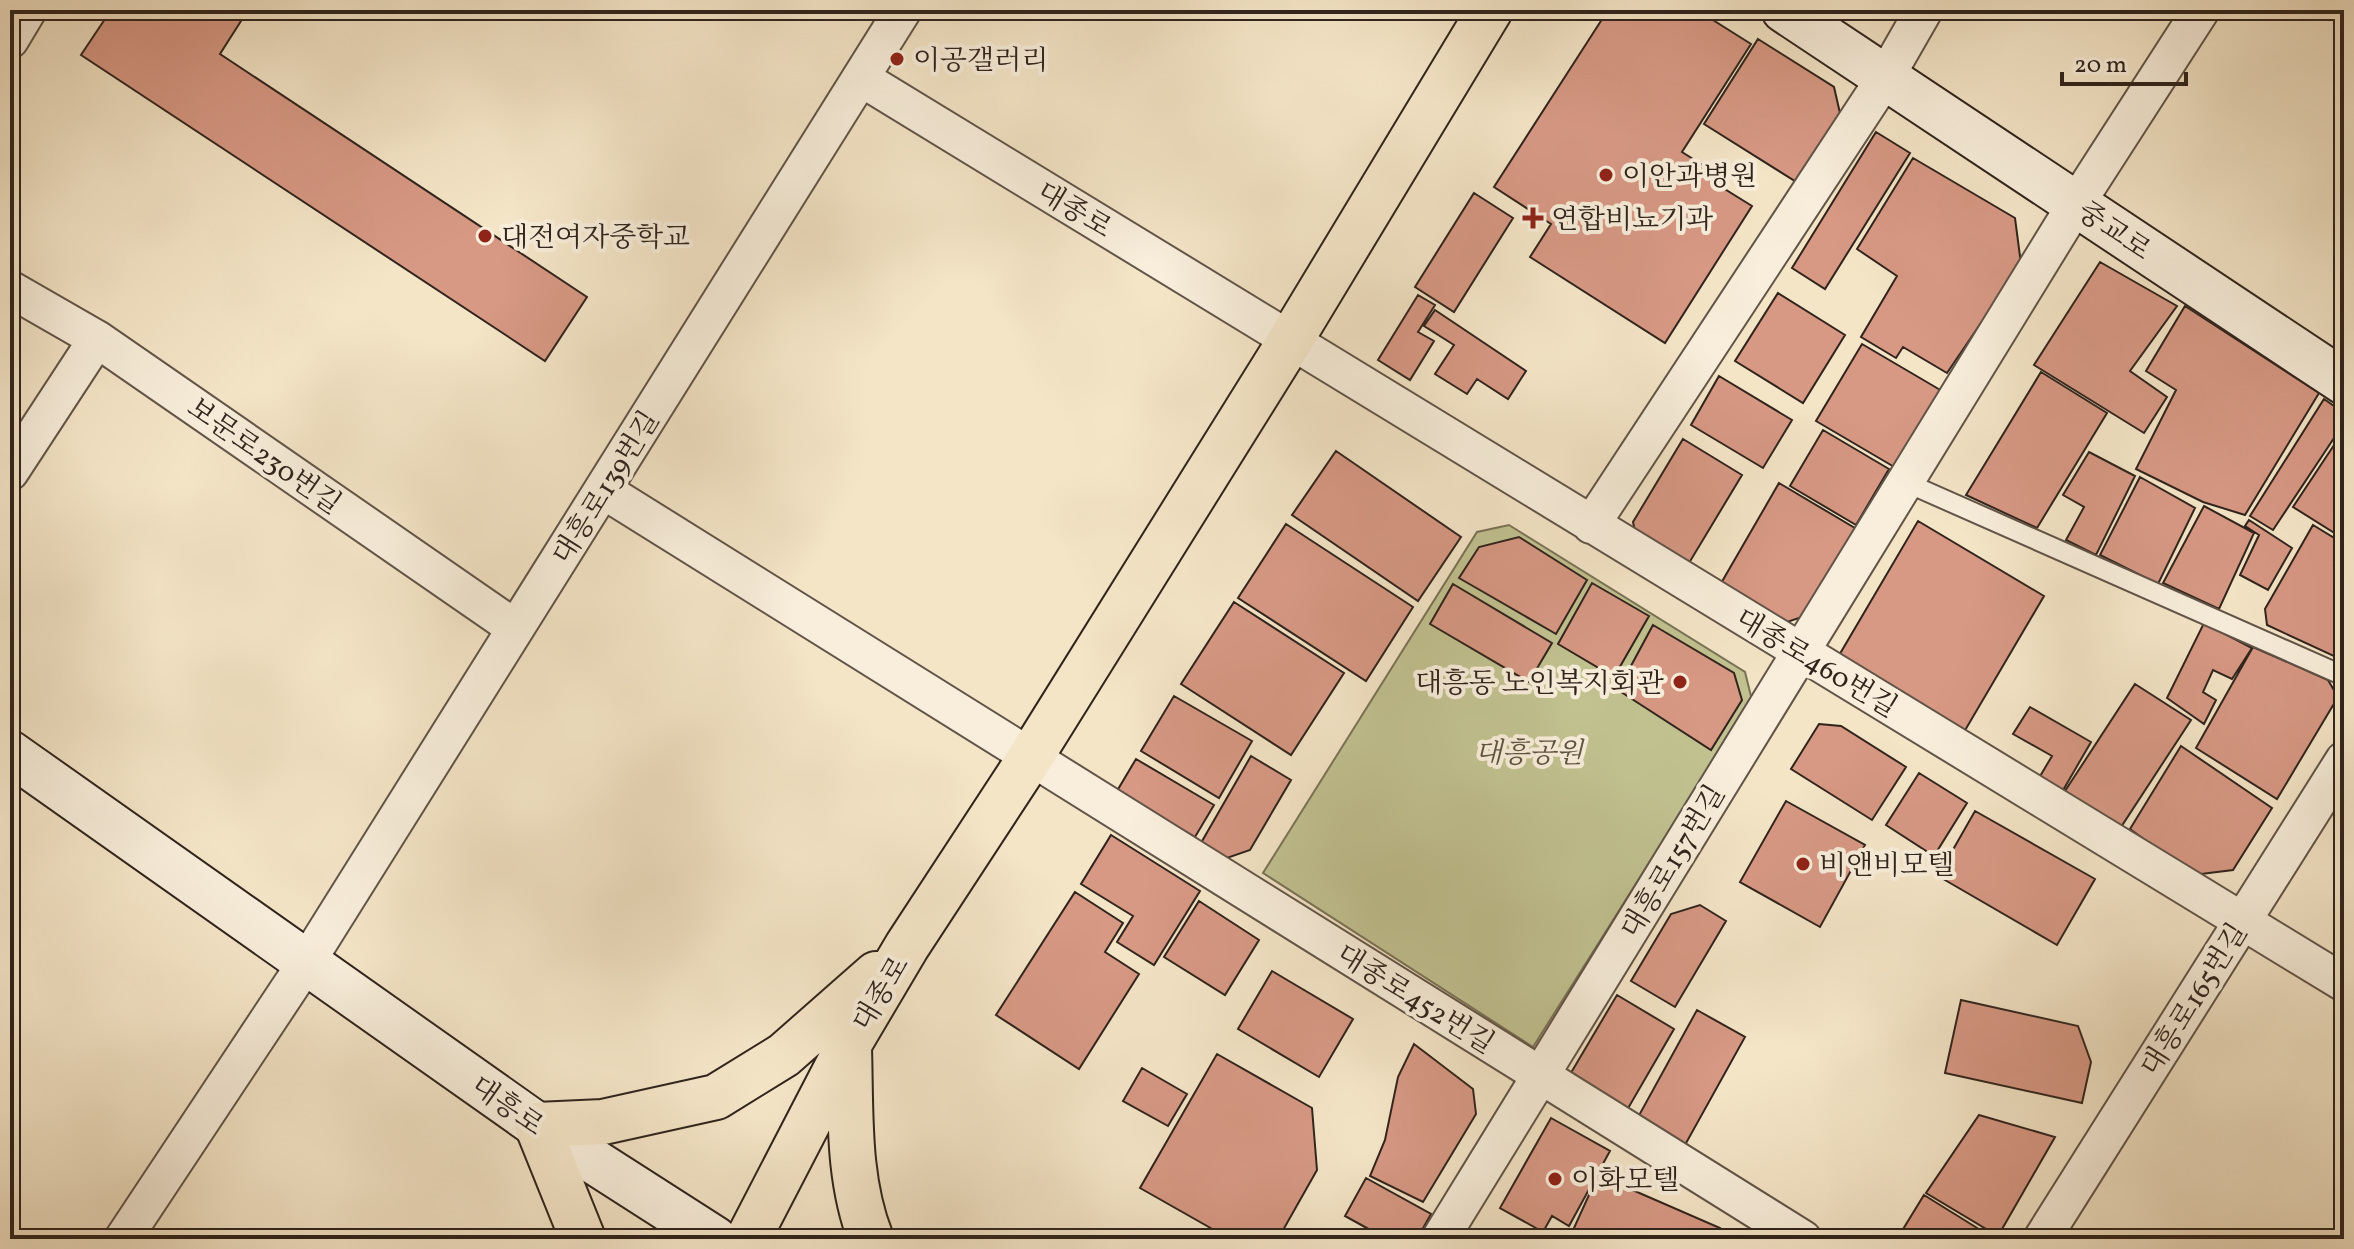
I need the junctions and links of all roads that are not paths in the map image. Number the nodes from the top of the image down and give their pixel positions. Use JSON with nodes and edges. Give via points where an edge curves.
{"nodes":[{"id":1,"x":28,"y":10,"type":"edge"},
{"id":2,"x":903,"y":10,"type":"edge"},
{"id":3,"x":1490,"y":10,"type":"edge"},
{"id":4,"x":1784,"y":10,"type":"edge"},
{"id":5,"x":1924,"y":10,"type":"edge"},
{"id":6,"x":2201,"y":10,"type":"edge"},
{"id":7,"x":10,"y":40,"type":"edge"},
{"id":8,"x":861,"y":78,"type":"junction"},
{"id":9,"x":1885,"y":78,"type":"junction"},
{"id":10,"x":2076,"y":204,"type":"junction"},
{"id":11,"x":10,"y":289,"type":"edge"},
{"id":12,"x":97,"y":339,"type":"junction"},
{"id":13,"x":1290,"y":341,"type":"junction"},
{"id":14,"x":2344,"y":382,"type":"edge"},
{"id":15,"x":10,"y":472,"type":"edge"},
{"id":16,"x":1905,"y":482,"type":"junction"},
{"id":17,"x":603,"y":490,"type":"junction"},
{"id":18,"x":1591,"y":525,"type":"junction"},
{"id":19,"x":515,"y":628,"type":"junction"},
{"id":20,"x":1800,"y":652,"type":"junction"},
{"id":21,"x":2344,"y":676,"type":"edge"},
{"id":22,"x":10,"y":753,"type":"edge"},
{"id":23,"x":1030,"y":758,"type":"junction"},
{"id":24,"x":2344,"y":760,"type":"edge"},
{"id":25,"x":2242,"y":921,"type":"junction"},
{"id":26,"x":907,"y":946,"type":"junction"},
{"id":27,"x":306,"y":963,"type":"junction"},
{"id":28,"x":2344,"y":983,"type":"edge"},
{"id":29,"x":849,"y":1044,"type":"junction"},
{"id":30,"x":1540,"y":1076,"type":"junction"},
{"id":31,"x":537,"y":1125,"type":"junction"},
{"id":32,"x":123,"y":1239,"type":"edge"},
{"id":33,"x":583,"y":1239,"type":"edge"},
{"id":34,"x":715,"y":1239,"type":"edge"},
{"id":35,"x":748,"y":1239,"type":"edge"},
{"id":36,"x":871,"y":1239,"type":"edge"},
{"id":37,"x":1440,"y":1239,"type":"edge"},
{"id":38,"x":1803,"y":1239,"type":"edge"},
{"id":39,"x":2042,"y":1239,"type":"edge"}],
"edges":[{"from":1,"to":7,"type":"street"},
{"from":2,"to":8,"type":"street","name":"대흥로139번길"},
{"from":3,"to":13,"type":"main road","name":"대종로"},
{"from":4,"to":9,"type":"main road","name":"중교로"},
{"from":5,"to":9,"type":"street"},
{"from":6,"to":10,"type":"street","name":"대흥로157번길"},
{"from":8,"to":13,"type":"street","name":"대종로"},
{"from":8,"to":17,"type":"street","name":"대흥로139번길"},
{"from":9,"to":10,"type":"main road","name":"중교로"},
{"from":9,"to":18,"type":"street"},
{"from":10,"to":14,"type":"main road","name":"중교로"},
{"from":10,"to":16,"type":"street","name":"대흥로157번길"},
{"from":11,"to":12,"type":"street","name":"보문로230번길"},
{"from":12,"to":15,"type":"street"},
{"from":12,"to":19,"type":"street","name":"보문로230번길"},
{"from":13,"to":18,"type":"street","name":"대종로460번길"},
{"from":13,"to":23,"type":"main road","name":"대종로"},
{"from":16,"to":20,"type":"street","name":"대흥로157번길"},
{"from":16,"to":21,"type":"lane"},
{"from":17,"to":19,"type":"street","name":"대흥로139번길"},
{"from":17,"to":23,"type":"street"},
{"from":18,"to":20,"type":"street","name":"대종로460번길"},
{"from":19,"to":27,"type":"street","name":"대흥로139번길"},
{"from":20,"to":25,"type":"street","name":"대종로460번길"},
{"from":20,"to":30,"type":"street","name":"대흥로157번길"},
{"from":22,"to":27,"type":"main road","name":"대흥로"},
{"from":23,"to":26,"type":"main road","name":"대종로"},
{"from":23,"to":30,"type":"street","name":"대종로452번길"},
{"from":24,"to":25,"type":"street","name":"대흥로165번길"},
{"from":25,"to":28,"type":"street","name":"대종로460번길"},
{"from":25,"to":39,"type":"street","name":"대흥로165번길"},
{"from":26,"to":29,"type":"main road","name":"대종로"},
{"from":26,"to":31,"type":"main road","via":[[784,1055],[716,1097],[603,1122]]},
{"from":27,"to":31,"type":"main road","name":"대흥로"},
{"from":27,"to":32,"type":"street"},
{"from":29,"to":35,"type":"main road","name":"대종로"},
{"from":29,"to":36,"type":"main road","via":[[853,1159]]},
{"from":30,"to":37,"type":"street","name":"대흥로157번길"},
{"from":30,"to":38,"type":"street","name":"대종로452번길"},
{"from":31,"to":33,"type":"main road"},
{"from":31,"to":34,"type":"main road","name":"대흥로"}]}
